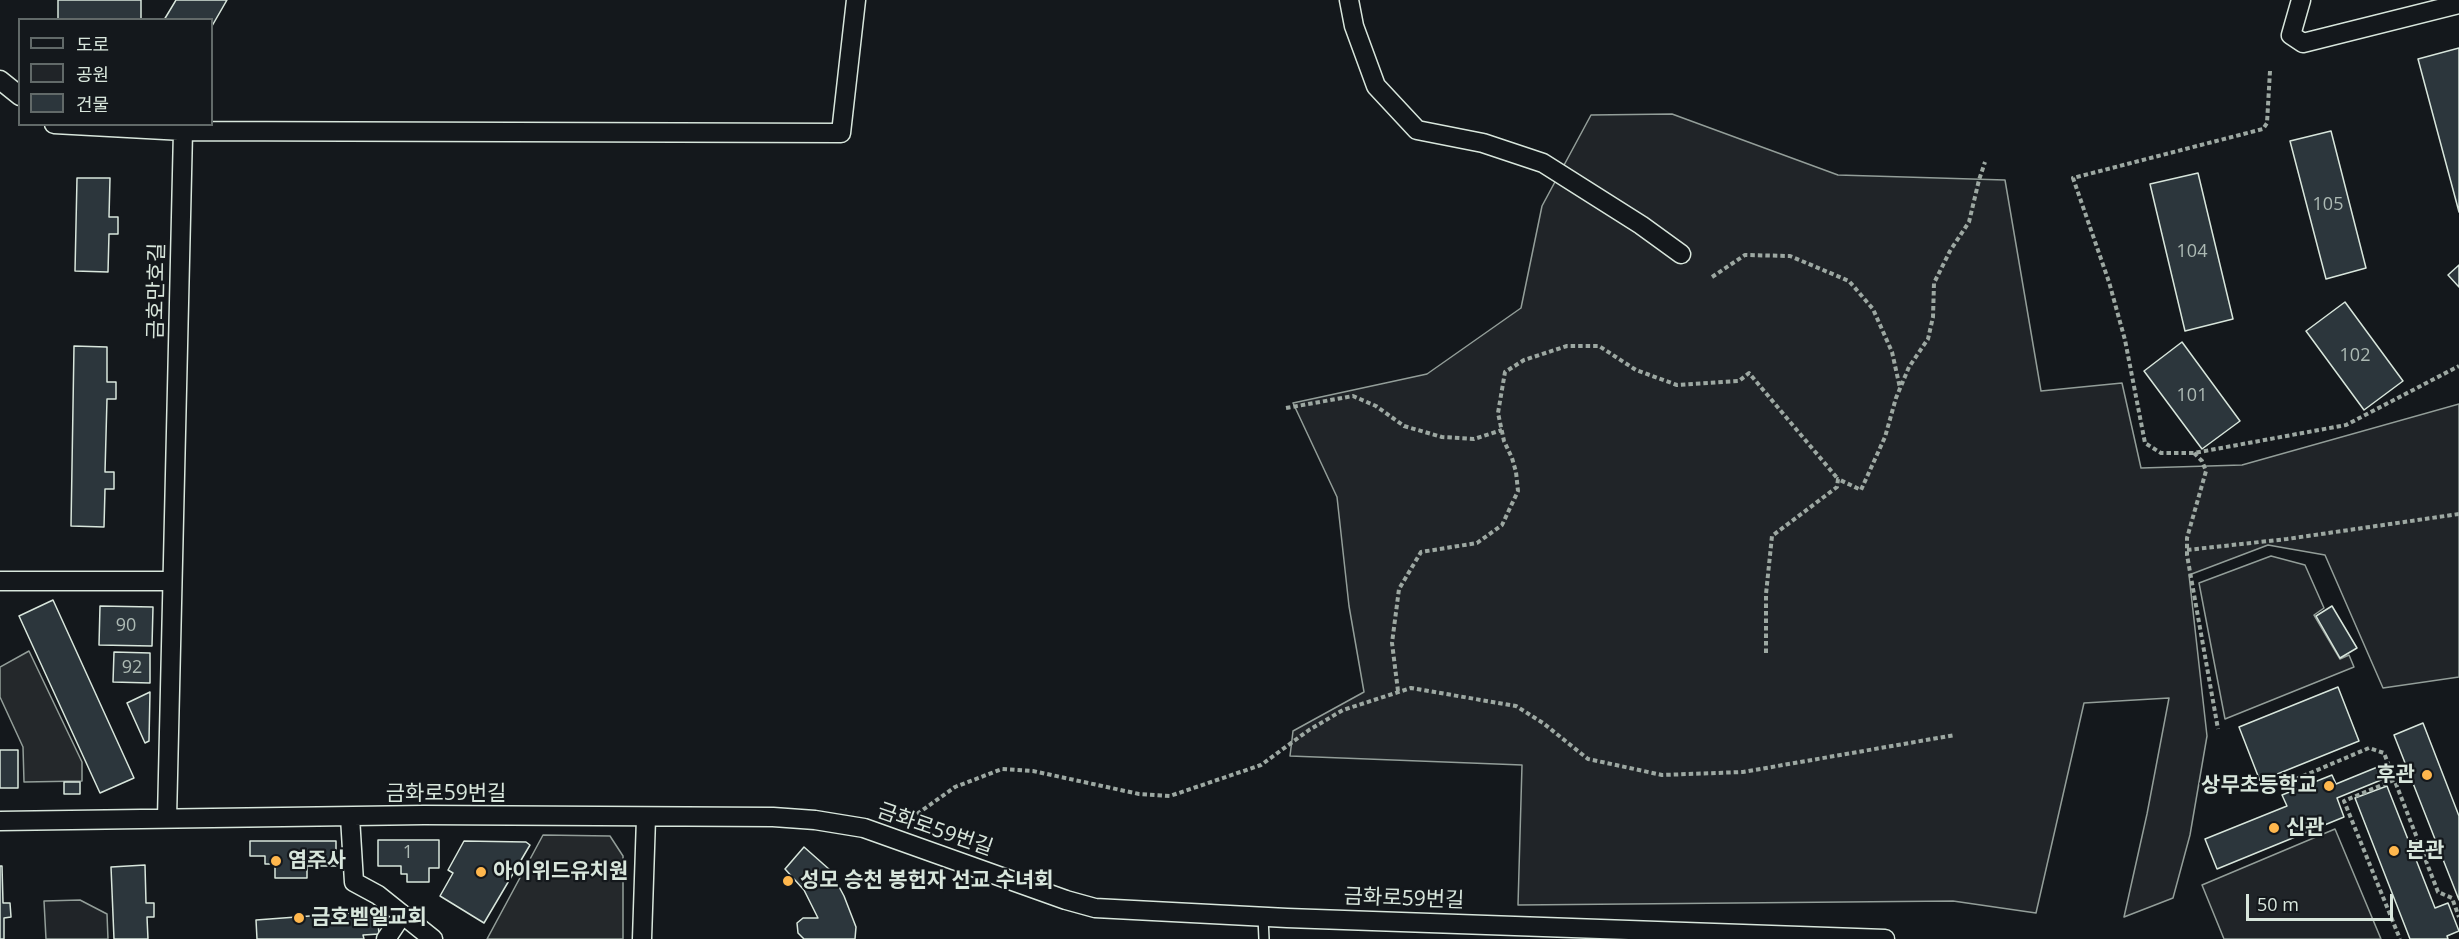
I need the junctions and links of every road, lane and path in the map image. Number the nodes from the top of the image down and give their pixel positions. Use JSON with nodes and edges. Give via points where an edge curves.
{"nodes":[{"id":1,"x":856,"y":0,"type":"edge"},
{"id":2,"x":1349,"y":0,"type":"edge"},
{"id":3,"x":2301,"y":0,"type":"edge"},
{"id":4,"x":2459,"y":4,"type":"edge"},
{"id":5,"x":2270,"y":71,"type":"dead end"},
{"id":6,"x":0,"y":80,"type":"edge"},
{"id":7,"x":18,"y":94,"type":"edge"},
{"id":8,"x":91,"y":126,"type":"edge"},
{"id":9,"x":183,"y":131,"type":"junction"},
{"id":10,"x":1985,"y":162,"type":"dead end"},
{"id":11,"x":1681,"y":254,"type":"dead end"},
{"id":12,"x":1712,"y":277,"type":"dead end"},
{"id":13,"x":2459,"y":366,"type":"edge"},
{"id":14,"x":1900,"y":389,"type":"junction"},
{"id":15,"x":1286,"y":408,"type":"dead end"},
{"id":16,"x":1502,"y":430,"type":"junction"},
{"id":17,"x":2194,"y":453,"type":"junction"},
{"id":18,"x":1838,"y":480,"type":"junction"},
{"id":19,"x":2459,"y":514,"type":"edge"},
{"id":20,"x":2187,"y":550,"type":"junction"},
{"id":21,"x":0,"y":581,"type":"edge"},
{"id":22,"x":171,"y":581,"type":"junction"},
{"id":23,"x":1766,"y":653,"type":"dead end"},
{"id":24,"x":1398,"y":691,"type":"junction"},
{"id":25,"x":2218,"y":729,"type":"dead end"},
{"id":26,"x":1955,"y":735,"type":"dead end"},
{"id":27,"x":2394,"y":780,"type":"junction"},
{"id":28,"x":2282,"y":784,"type":"dead end"},
{"id":29,"x":917,"y":814,"type":"dead end"},
{"id":30,"x":350,"y":817,"type":"junction"},
{"id":31,"x":167,"y":818,"type":"junction"},
{"id":32,"x":645,"y":818,"type":"junction"},
{"id":33,"x":0,"y":821,"type":"edge"},
{"id":34,"x":402,"y":915,"type":"junction"},
{"id":35,"x":1263,"y":917,"type":"junction"},
{"id":36,"x":2459,"y":917,"type":"edge"},
{"id":37,"x":386,"y":939,"type":"edge"},
{"id":38,"x":433,"y":939,"type":"edge"},
{"id":39,"x":642,"y":939,"type":"edge"},
{"id":40,"x":1264,"y":939,"type":"edge"},
{"id":41,"x":1885,"y":939,"type":"edge"},
{"id":42,"x":2400,"y":939,"type":"edge"}],
"edges":[{"from":1,"to":9,"type":"street","via":[[841,133]]},
{"from":2,"to":11,"type":"street","via":[[1354,26],[1376,86],[1417,130],[1483,144],[1542,164]]},
{"from":3,"to":4,"type":"street","via":[[2291,35],[2303,43]]},
{"from":5,"to":17,"type":"path","via":[[2264,129],[2073,178],[2125,340],[2145,443],[2161,453]]},
{"from":6,"to":7,"type":"street"},
{"from":8,"to":9,"type":"street"},
{"from":9,"to":22,"type":"street","name":"금호만호길"},
{"from":10,"to":14,"type":"path","via":[[1970,222],[1934,283],[1928,339]]},
{"from":12,"to":14,"type":"path","via":[[1745,255],[1790,256],[1849,281],[1873,309],[1892,352]]},
{"from":13,"to":17,"type":"path","via":[[2346,424]]},
{"from":14,"to":18,"type":"path","via":[[1885,437],[1861,490]]},
{"from":15,"to":16,"type":"path","via":[[1353,396],[1376,406],[1404,426],[1442,437],[1474,440]]},
{"from":16,"to":18,"type":"path","via":[[1498,413],[1505,372],[1524,360],[1567,346],[1599,345],[1636,370],[1677,385],[1739,381],[1749,373]]},
{"from":16,"to":24,"type":"path","via":[[1518,492],[1502,525],[1477,543],[1421,552],[1399,590],[1392,643]]},
{"from":17,"to":20,"type":"path","via":[[2206,471]]},
{"from":18,"to":23,"type":"path","via":[[1837,487],[1772,536],[1766,594]]},
{"from":19,"to":20,"type":"path"},
{"from":20,"to":25,"type":"path"},
{"from":21,"to":22,"type":"street"},
{"from":22,"to":31,"type":"street","name":"금호만호길"},
{"from":24,"to":26,"type":"path","via":[[1411,688],[1516,706],[1588,759],[1662,775],[1743,772]]},
{"from":24,"to":29,"type":"path","via":[[1343,710],[1261,765],[1170,796],[1002,769],[955,787]]},
{"from":27,"to":28,"type":"path","via":[[2384,753],[2369,748]]},
{"from":27,"to":36,"type":"path","via":[[2438,892],[2452,898]]},
{"from":27,"to":42,"type":"path","via":[[2344,801]]},
{"from":30,"to":31,"type":"street","name":"금화로59번길"},
{"from":30,"to":32,"type":"street","name":"금화로59번길"},
{"from":30,"to":34,"type":"street","via":[[354,882]]},
{"from":31,"to":33,"type":"street","name":"금화로59번길"},
{"from":32,"to":35,"type":"street","name":"금화로59번길","via":[[815,819],[864,828],[1095,908]]},
{"from":32,"to":39,"type":"street"},
{"from":34,"to":37,"type":"street"},
{"from":34,"to":38,"type":"street"},
{"from":35,"to":40,"type":"lane"},
{"from":35,"to":41,"type":"street","name":"금화로59번길"}]}
